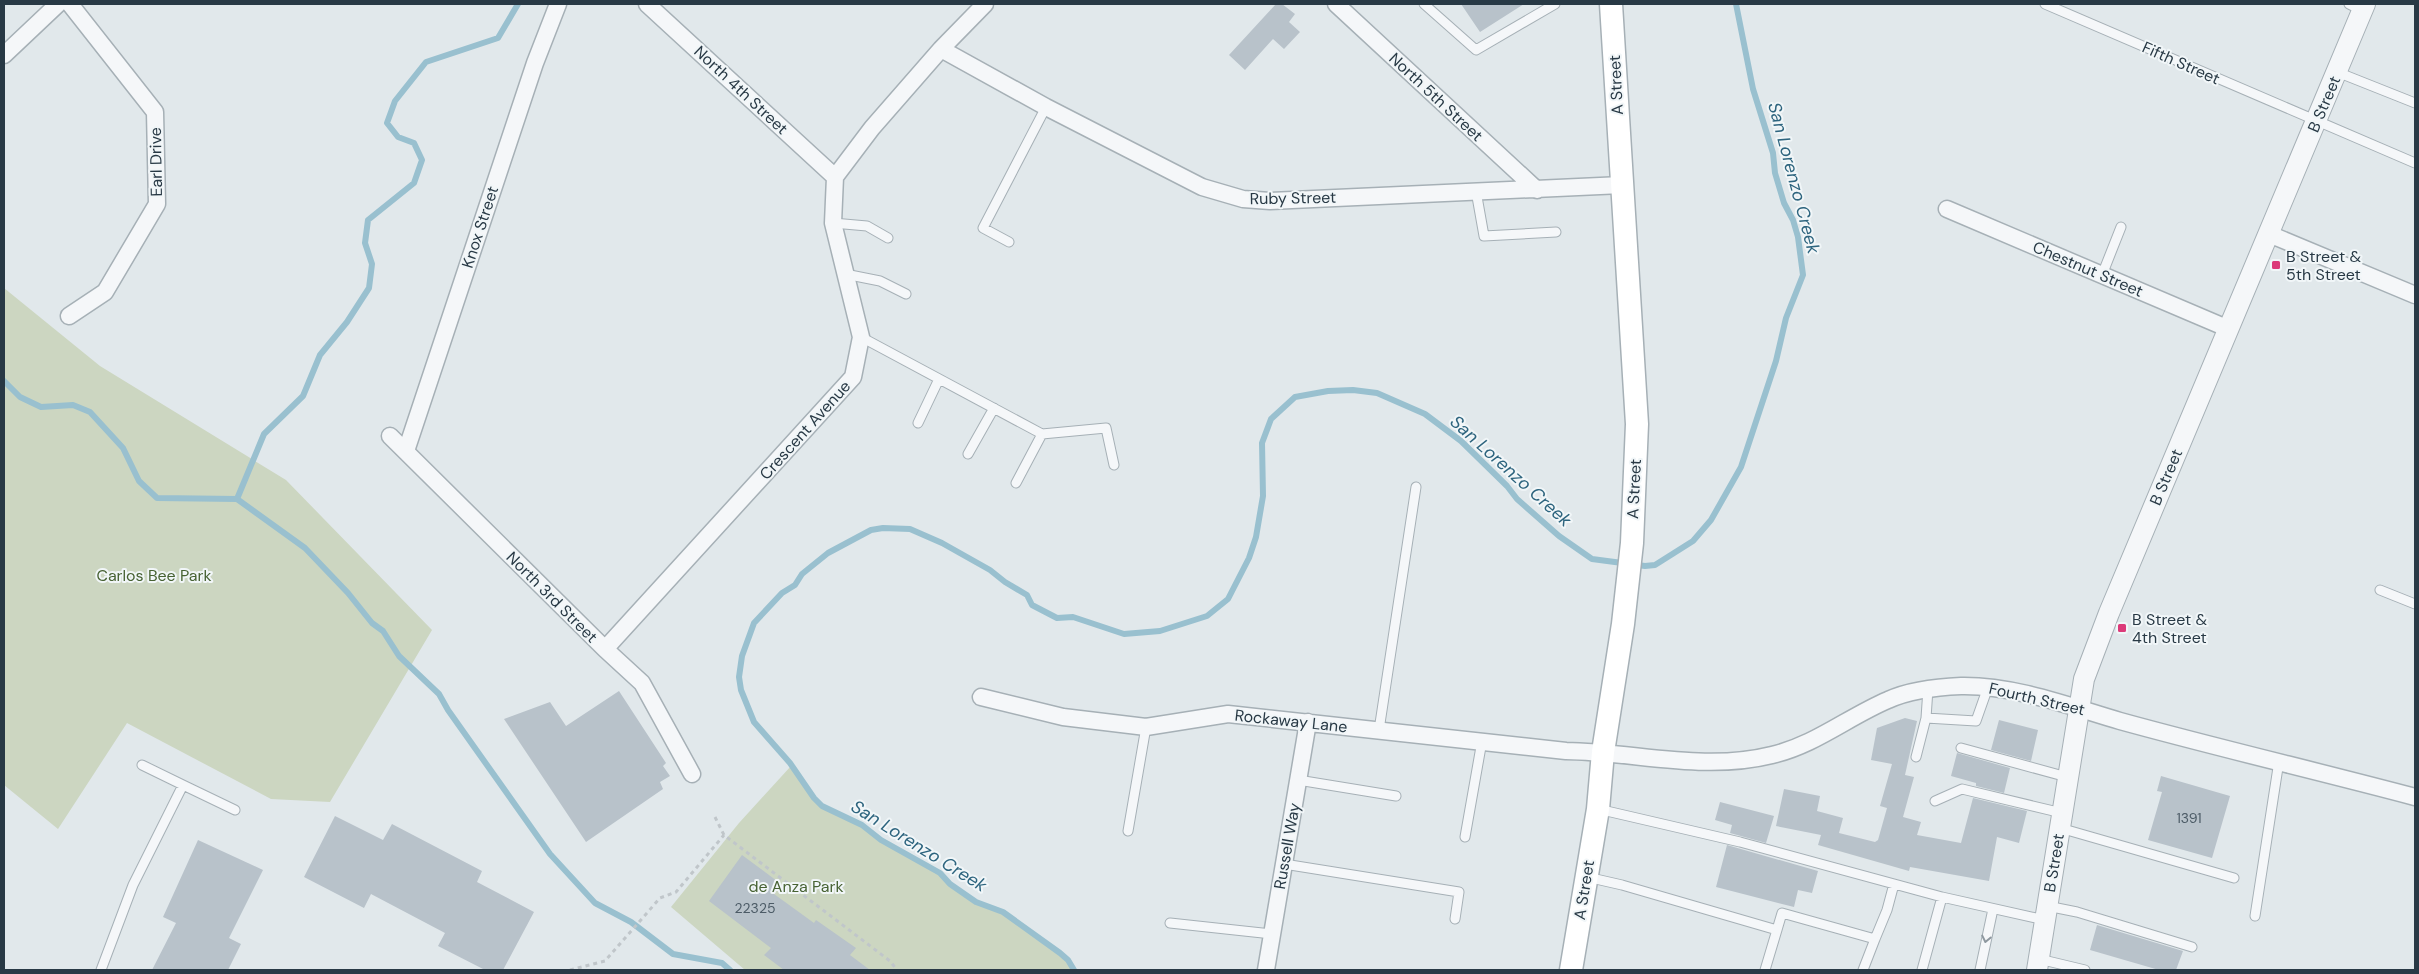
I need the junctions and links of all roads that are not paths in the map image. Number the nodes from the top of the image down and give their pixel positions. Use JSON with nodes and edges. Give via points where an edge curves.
{"nodes":[{"id":1,"x":58,"y":4,"type":"edge"},
{"id":2,"x":70,"y":4,"type":"edge"},
{"id":3,"x":558,"y":4,"type":"edge"},
{"id":4,"x":647,"y":4,"type":"edge"},
{"id":5,"x":985,"y":4,"type":"edge"},
{"id":6,"x":1336,"y":4,"type":"edge"},
{"id":7,"x":1424,"y":4,"type":"edge"},
{"id":8,"x":1555,"y":4,"type":"edge"},
{"id":9,"x":1611,"y":4,"type":"edge"},
{"id":10,"x":2045,"y":4,"type":"edge"},
{"id":11,"x":2359,"y":6,"type":"edge"},
{"id":12,"x":941,"y":49,"type":"junction"},
{"id":13,"x":4,"y":55,"type":"edge"},
{"id":14,"x":2337,"y":72,"type":"junction"},
{"id":15,"x":2415,"y":103,"type":"edge"},
{"id":16,"x":1046,"y":107,"type":"junction"},
{"id":17,"x":2316,"y":121,"type":"junction"},
{"id":18,"x":2415,"y":163,"type":"edge"},
{"id":19,"x":835,"y":177,"type":"junction"},
{"id":20,"x":1622,"y":185,"type":"junction"},
{"id":21,"x":1537,"y":190,"type":"junction"},
{"id":22,"x":1476,"y":191,"type":"junction"},
{"id":23,"x":1947,"y":209,"type":"dead end"},
{"id":24,"x":832,"y":223,"type":"junction"},
{"id":25,"x":2121,"y":227,"type":"dead end"},
{"id":26,"x":1556,"y":232,"type":"dead end"},
{"id":27,"x":2268,"y":234,"type":"junction"},
{"id":28,"x":888,"y":238,"type":"dead end"},
{"id":29,"x":1009,"y":242,"type":"dead end"},
{"id":30,"x":845,"y":274,"type":"junction"},
{"id":31,"x":2102,"y":275,"type":"junction"},
{"id":32,"x":906,"y":294,"type":"dead end"},
{"id":33,"x":2415,"y":295,"type":"edge"},
{"id":34,"x":69,"y":316,"type":"dead end"},
{"id":35,"x":2228,"y":330,"type":"junction"},
{"id":36,"x":861,"y":338,"type":"junction"},
{"id":37,"x":939,"y":379,"type":"junction"},
{"id":38,"x":994,"y":408,"type":"junction"},
{"id":39,"x":918,"y":423,"type":"dead end"},
{"id":40,"x":1042,"y":434,"type":"junction"},
{"id":41,"x":390,"y":436,"type":"dead end"},
{"id":42,"x":406,"y":451,"type":"junction"},
{"id":43,"x":968,"y":454,"type":"dead end"},
{"id":44,"x":1114,"y":465,"type":"dead end"},
{"id":45,"x":1016,"y":483,"type":"dead end"},
{"id":46,"x":1416,"y":487,"type":"dead end"},
{"id":47,"x":2380,"y":590,"type":"dead end"},
{"id":48,"x":2415,"y":604,"type":"edge"},
{"id":49,"x":605,"y":649,"type":"junction"},
{"id":50,"x":1988,"y":687,"type":"junction"},
{"id":51,"x":1928,"y":689,"type":"junction"},
{"id":52,"x":981,"y":697,"type":"dead end"},
{"id":53,"x":2078,"y":708,"type":"junction"},
{"id":54,"x":1926,"y":718,"type":"junction"},
{"id":55,"x":1308,"y":722,"type":"junction"},
{"id":56,"x":1146,"y":727,"type":"junction"},
{"id":57,"x":1379,"y":730,"type":"junction"},
{"id":58,"x":1482,"y":741,"type":"junction"},
{"id":59,"x":1961,"y":748,"type":"dead end"},
{"id":60,"x":1603,"y":752,"type":"junction"},
{"id":61,"x":1916,"y":757,"type":"dead end"},
{"id":62,"x":2278,"y":761,"type":"junction"},
{"id":63,"x":142,"y":765,"type":"dead end"},
{"id":64,"x":692,"y":774,"type":"dead end"},
{"id":65,"x":2067,"y":777,"type":"junction"},
{"id":66,"x":1298,"y":780,"type":"junction"},
{"id":67,"x":183,"y":785,"type":"junction"},
{"id":68,"x":1396,"y":796,"type":"dead end"},
{"id":69,"x":2415,"y":797,"type":"edge"},
{"id":70,"x":1935,"y":801,"type":"dead end"},
{"id":71,"x":1598,"y":809,"type":"junction"},
{"id":72,"x":235,"y":810,"type":"dead end"},
{"id":73,"x":2061,"y":820,"type":"junction"},
{"id":74,"x":1128,"y":830,"type":"dead end"},
{"id":75,"x":1465,"y":837,"type":"dead end"},
{"id":76,"x":1284,"y":864,"type":"junction"},
{"id":77,"x":1586,"y":877,"type":"junction"},
{"id":78,"x":2234,"y":878,"type":"dead end"},
{"id":79,"x":1894,"y":884,"type":"junction"},
{"id":80,"x":1942,"y":897,"type":"junction"},
{"id":81,"x":1993,"y":908,"type":"junction"},
{"id":82,"x":2046,"y":913,"type":"junction"},
{"id":83,"x":2255,"y":916,"type":"dead end"},
{"id":84,"x":1455,"y":918,"type":"dead end"},
{"id":85,"x":1170,"y":922,"type":"dead end"},
{"id":86,"x":1777,"y":930,"type":"junction"},
{"id":87,"x":1272,"y":934,"type":"junction"},
{"id":88,"x":1875,"y":939,"type":"junction"},
{"id":89,"x":2192,"y":947,"type":"dead end"},
{"id":90,"x":2038,"y":965,"type":"edge"},
{"id":91,"x":101,"y":970,"type":"edge"},
{"id":92,"x":1266,"y":970,"type":"edge"},
{"id":93,"x":1571,"y":970,"type":"edge"},
{"id":94,"x":1765,"y":970,"type":"edge"},
{"id":95,"x":1863,"y":970,"type":"edge"},
{"id":96,"x":1922,"y":970,"type":"edge"},
{"id":97,"x":1980,"y":970,"type":"edge"},
{"id":98,"x":2085,"y":970,"type":"edge"}],
"edges":[{"from":1,"to":13,"type":"street"},
{"from":2,"to":34,"type":"street","name":"Earl Drive","via":[[155,112],[157,204],[105,292]]},
{"from":3,"to":42,"type":"street","name":"Knox Street","via":[[535,62]]},
{"from":4,"to":19,"type":"street","name":"North 4th Street"},
{"from":5,"to":12,"type":"street"},
{"from":6,"to":21,"type":"street","name":"North 5th Street"},
{"from":7,"to":8,"type":"lane","via":[[1476,50]]},
{"from":9,"to":20,"type":"main road","name":"A Street"},
{"from":10,"to":17,"type":"lane","name":"Fifth Street"},
{"from":11,"to":14,"type":"street","name":"B Street"},
{"from":12,"to":16,"type":"street","name":"Ruby Street"},
{"from":12,"to":19,"type":"street","via":[[872,128]]},
{"from":14,"to":15,"type":"lane"},
{"from":14,"to":17,"type":"street","name":"B Street"},
{"from":16,"to":22,"type":"street","name":"Ruby Street","via":[[1202,187],[1243,199],[1270,201]]},
{"from":16,"to":29,"type":"lane","via":[[983,228]]},
{"from":17,"to":18,"type":"lane","name":"Fifth Street"},
{"from":17,"to":27,"type":"street","name":"B Street"},
{"from":19,"to":24,"type":"street","name":"Crescent Avenue"},
{"from":20,"to":21,"type":"street","name":"Ruby Street"},
{"from":20,"to":60,"type":"main road","name":"A Street","via":[[1637,424],[1632,543]]},
{"from":21,"to":22,"type":"street","name":"Ruby Street"},
{"from":22,"to":26,"type":"lane","via":[[1484,236]]},
{"from":23,"to":31,"type":"street","name":"Chestnut Street"},
{"from":24,"to":28,"type":"lane","via":[[867,226]]},
{"from":24,"to":30,"type":"street","name":"Crescent Avenue"},
{"from":25,"to":31,"type":"lane"},
{"from":27,"to":33,"type":"street"},
{"from":27,"to":35,"type":"street","name":"B Street"},
{"from":30,"to":32,"type":"lane","via":[[880,281]]},
{"from":30,"to":36,"type":"street","name":"Crescent Avenue"},
{"from":31,"to":35,"type":"street","name":"Chestnut Street"},
{"from":35,"to":53,"type":"street","name":"B Street","via":[[2105,622],[2084,679]]},
{"from":36,"to":37,"type":"lane"},
{"from":36,"to":49,"type":"street","name":"Crescent Avenue","via":[[853,377]]},
{"from":37,"to":38,"type":"lane"},
{"from":37,"to":39,"type":"lane"},
{"from":38,"to":40,"type":"lane"},
{"from":38,"to":43,"type":"lane"},
{"from":40,"to":44,"type":"lane","via":[[1106,428]]},
{"from":40,"to":45,"type":"lane"},
{"from":41,"to":42,"type":"street","name":"North 3rd Street"},
{"from":42,"to":49,"type":"street","name":"North 3rd Street"},
{"from":46,"to":57,"type":"lane"},
{"from":47,"to":48,"type":"lane"},
{"from":49,"to":64,"type":"street","name":"North 3rd Street","via":[[642,683]]},
{"from":50,"to":51,"type":"street","name":"Fourth Street"},
{"from":50,"to":53,"type":"street","name":"Fourth Street"},
{"from":50,"to":54,"type":"lane","via":[[1976,721]]},
{"from":51,"to":54,"type":"lane"},
{"from":51,"to":60,"type":"street","name":"Fourth Street","via":[[1887,700],[1820,738],[1795,748],[1744,761],[1703,763]]},
{"from":52,"to":56,"type":"street","name":"Rockaway Lane","via":[[1063,717]]},
{"from":53,"to":62,"type":"street","name":"Fourth Street"},
{"from":53,"to":65,"type":"street","name":"B Street"},
{"from":54,"to":61,"type":"lane"},
{"from":55,"to":56,"type":"street","name":"Rockaway Lane","via":[[1228,714]]},
{"from":55,"to":57,"type":"street","name":"Rockaway Lane"},
{"from":55,"to":66,"type":"street","name":"Russell Way"},
{"from":56,"to":74,"type":"lane"},
{"from":57,"to":58,"type":"street","name":"Rockaway Lane"},
{"from":58,"to":60,"type":"street","name":"Rockaway Lane"},
{"from":58,"to":75,"type":"lane"},
{"from":59,"to":65,"type":"lane"},
{"from":60,"to":71,"type":"main road","name":"A Street"},
{"from":62,"to":69,"type":"street","name":"Fourth Street"},
{"from":62,"to":83,"type":"lane"},
{"from":63,"to":67,"type":"lane"},
{"from":65,"to":73,"type":"street","name":"B Street"},
{"from":66,"to":68,"type":"lane"},
{"from":66,"to":76,"type":"street","name":"Russell Way"},
{"from":67,"to":72,"type":"lane"},
{"from":67,"to":91,"type":"lane","via":[[132,885]]},
{"from":70,"to":73,"type":"lane","via":[[1962,789]]},
{"from":71,"to":77,"type":"main road","name":"A Street"},
{"from":71,"to":79,"type":"lane","via":[[1740,842]]},
{"from":73,"to":78,"type":"lane"},
{"from":73,"to":82,"type":"street","name":"B Street"},
{"from":76,"to":84,"type":"lane","via":[[1459,892]]},
{"from":76,"to":87,"type":"street","name":"Russell Way"},
{"from":77,"to":86,"type":"lane"},
{"from":77,"to":93,"type":"main road","name":"A Street"},
{"from":79,"to":80,"type":"lane"},
{"from":79,"to":88,"type":"lane"},
{"from":80,"to":81,"type":"lane"},
{"from":80,"to":96,"type":"lane"},
{"from":81,"to":82,"type":"lane"},
{"from":81,"to":97,"type":"lane","one_way":true},
{"from":82,"to":89,"type":"lane","via":[[2077,912]]},
{"from":82,"to":90,"type":"street","name":"B Street"},
{"from":85,"to":87,"type":"lane"},
{"from":86,"to":88,"type":"lane","via":[[1782,913]]},
{"from":86,"to":94,"type":"lane"},
{"from":87,"to":92,"type":"street","name":"Russell Way"},
{"from":88,"to":95,"type":"lane"},
{"from":90,"to":98,"type":"lane"}]}
